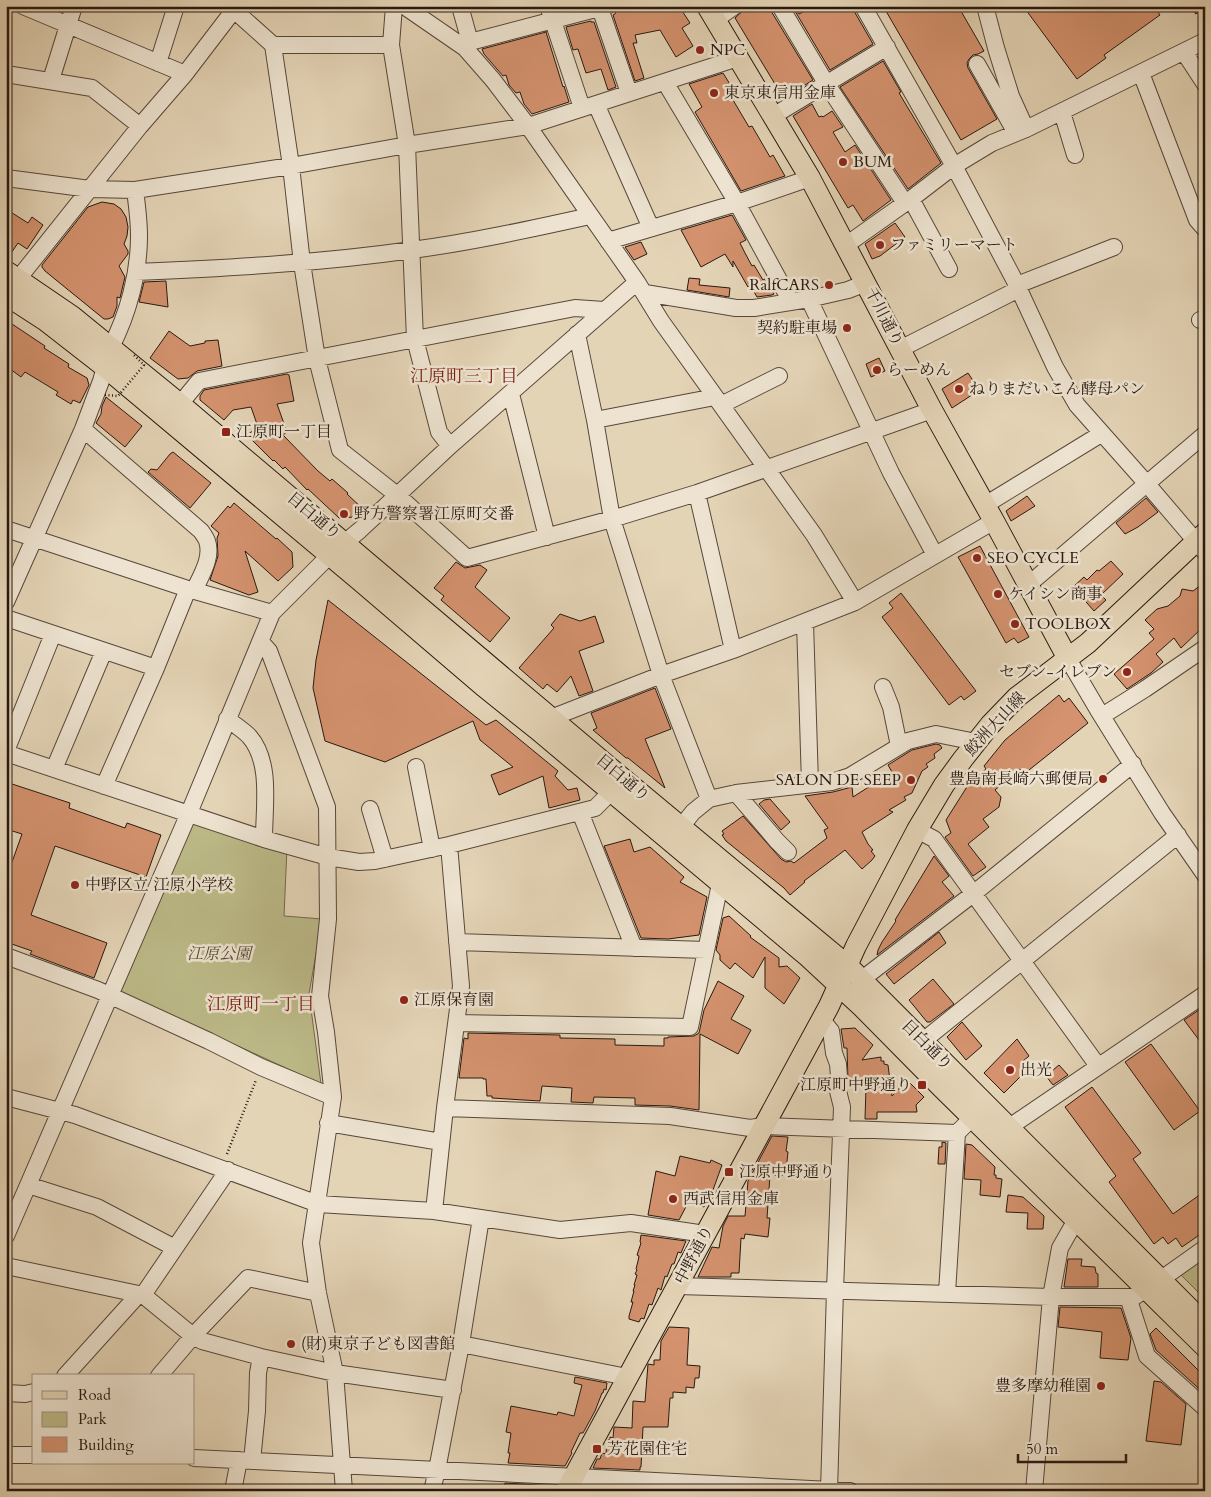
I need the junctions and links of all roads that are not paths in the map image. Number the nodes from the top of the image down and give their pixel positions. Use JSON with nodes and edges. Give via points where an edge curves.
{"nodes":[{"id":1,"x":23,"y":6,"type":"edge"},
{"id":2,"x":74,"y":6,"type":"edge"},
{"id":3,"x":176,"y":6,"type":"edge"},
{"id":4,"x":394,"y":6,"type":"edge"},
{"id":5,"x":404,"y":6,"type":"edge"},
{"id":6,"x":460,"y":6,"type":"edge"},
{"id":7,"x":735,"y":6,"type":"edge"},
{"id":8,"x":780,"y":6,"type":"edge"},
{"id":9,"x":863,"y":6,"type":"edge"},
{"id":10,"x":985,"y":6,"type":"edge"},
{"id":11,"x":604,"y":7,"type":"edge"},
{"id":12,"x":236,"y":8,"type":"edge"},
{"id":13,"x":711,"y":13,"type":"edge"},
{"id":14,"x":550,"y":14,"type":"edge"},
{"id":15,"x":68,"y":25,"type":"junction"},
{"id":16,"x":1205,"y":41,"type":"edge"},
{"id":17,"x":273,"y":45,"type":"junction"},
{"id":18,"x":391,"y":45,"type":"junction"},
{"id":19,"x":467,"y":45,"type":"junction"},
{"id":20,"x":886,"y":47,"type":"junction"},
{"id":21,"x":1184,"y":52,"type":"junction"},
{"id":22,"x":738,"y":58,"type":"junction"},
{"id":23,"x":158,"y":63,"type":"junction"},
{"id":24,"x":977,"y":64,"type":"dead end"},
{"id":25,"x":1141,"y":73,"type":"junction"},
{"id":26,"x":6,"y":74,"type":"edge"},
{"id":27,"x":185,"y":74,"type":"junction"},
{"id":28,"x":51,"y":80,"type":"junction"},
{"id":29,"x":665,"y":82,"type":"junction"},
{"id":30,"x":826,"y":83,"type":"junction"},
{"id":31,"x":1205,"y":84,"type":"edge"},
{"id":32,"x":628,"y":93,"type":"junction"},
{"id":33,"x":589,"y":106,"type":"junction"},
{"id":34,"x":1062,"y":112,"type":"junction"},
{"id":35,"x":773,"y":116,"type":"junction"},
{"id":36,"x":140,"y":126,"type":"junction"},
{"id":37,"x":528,"y":126,"type":"junction"},
{"id":38,"x":1021,"y":131,"type":"junction"},
{"id":39,"x":407,"y":145,"type":"junction"},
{"id":40,"x":1075,"y":155,"type":"dead end"},
{"id":41,"x":291,"y":166,"type":"junction"},
{"id":42,"x":954,"y":166,"type":"junction"},
{"id":43,"x":6,"y":178,"type":"edge"},
{"id":44,"x":810,"y":178,"type":"junction"},
{"id":45,"x":90,"y":189,"type":"junction"},
{"id":46,"x":135,"y":190,"type":"junction"},
{"id":47,"x":908,"y":201,"type":"junction"},
{"id":48,"x":737,"y":203,"type":"junction"},
{"id":49,"x":590,"y":216,"type":"junction"},
{"id":50,"x":651,"y":228,"type":"junction"},
{"id":51,"x":1205,"y":229,"type":"edge"},
{"id":52,"x":608,"y":241,"type":"junction"},
{"id":53,"x":846,"y":245,"type":"junction"},
{"id":54,"x":1114,"y":247,"type":"dead end"},
{"id":55,"x":411,"y":250,"type":"junction"},
{"id":56,"x":302,"y":262,"type":"junction"},
{"id":57,"x":949,"y":269,"type":"dead end"},
{"id":58,"x":136,"y":272,"type":"junction"},
{"id":59,"x":866,"y":283,"type":"junction"},
{"id":60,"x":9,"y":284,"type":"edge"},
{"id":61,"x":1018,"y":287,"type":"junction"},
{"id":62,"x":641,"y":288,"type":"junction"},
{"id":63,"x":809,"y":299,"type":"junction"},
{"id":64,"x":792,"y":302,"type":"junction"},
{"id":65,"x":604,"y":310,"type":"junction"},
{"id":66,"x":577,"y":334,"type":"junction"},
{"id":67,"x":415,"y":339,"type":"junction"},
{"id":68,"x":111,"y":347,"type":"junction"},
{"id":69,"x":900,"y":349,"type":"junction"},
{"id":70,"x":317,"y":359,"type":"junction"},
{"id":71,"x":105,"y":367,"type":"junction"},
{"id":72,"x":779,"y":376,"type":"dead end"},
{"id":73,"x":511,"y":394,"type":"junction"},
{"id":74,"x":718,"y":401,"type":"junction"},
{"id":75,"x":180,"y":404,"type":"junction"},
{"id":76,"x":932,"y":410,"type":"junction"},
{"id":77,"x":595,"y":420,"type":"junction"},
{"id":78,"x":83,"y":429,"type":"junction"},
{"id":79,"x":871,"y":432,"type":"junction"},
{"id":80,"x":1101,"y":434,"type":"junction"},
{"id":81,"x":1205,"y":434,"type":"edge"},
{"id":82,"x":450,"y":446,"type":"junction"},
{"id":83,"x":767,"y":469,"type":"junction"},
{"id":84,"x":1147,"y":484,"type":"junction"},
{"id":85,"x":697,"y":493,"type":"junction"},
{"id":86,"x":397,"y":495,"type":"junction"},
{"id":87,"x":989,"y":513,"type":"junction"},
{"id":88,"x":612,"y":519,"type":"junction"},
{"id":89,"x":6,"y":529,"type":"edge"},
{"id":90,"x":547,"y":537,"type":"junction"},
{"id":91,"x":35,"y":538,"type":"junction"},
{"id":92,"x":1202,"y":542,"type":"edge"},
{"id":93,"x":338,"y":549,"type":"junction"},
{"id":94,"x":935,"y":555,"type":"junction"},
{"id":95,"x":1028,"y":585,"type":"junction"},
{"id":96,"x":191,"y":590,"type":"junction"},
{"id":97,"x":6,"y":602,"type":"edge"},
{"id":98,"x":855,"y":602,"type":"junction"},
{"id":99,"x":272,"y":613,"type":"junction"},
{"id":100,"x":6,"y":618,"type":"edge"},
{"id":101,"x":805,"y":622,"type":"junction"},
{"id":102,"x":53,"y":634,"type":"junction"},
{"id":103,"x":261,"y":642,"type":"junction"},
{"id":104,"x":1205,"y":648,"type":"edge"},
{"id":105,"x":733,"y":650,"type":"junction"},
{"id":106,"x":104,"y":651,"type":"junction"},
{"id":107,"x":1068,"y":659,"type":"junction"},
{"id":108,"x":156,"y":668,"type":"junction"},
{"id":109,"x":661,"y":675,"type":"junction"},
{"id":110,"x":883,"y":687,"type":"dead end"},
{"id":111,"x":1102,"y":716,"type":"junction"},
{"id":112,"x":551,"y":718,"type":"junction"},
{"id":113,"x":227,"y":719,"type":"junction"},
{"id":114,"x":976,"y":742,"type":"junction"},
{"id":115,"x":899,"y":746,"type":"junction"},
{"id":116,"x":6,"y":752,"type":"edge"},
{"id":117,"x":1133,"y":764,"type":"junction"},
{"id":118,"x":416,"y":767,"type":"dead end"},
{"id":119,"x":54,"y":769,"type":"junction"},
{"id":120,"x":810,"y":784,"type":"junction"},
{"id":121,"x":104,"y":786,"type":"junction"},
{"id":122,"x":618,"y":786,"type":"junction"},
{"id":123,"x":736,"y":793,"type":"junction"},
{"id":124,"x":709,"y":799,"type":"junction"},
{"id":125,"x":370,"y":809,"type":"dead end"},
{"id":126,"x":580,"y":812,"type":"junction"},
{"id":127,"x":188,"y":813,"type":"junction"},
{"id":128,"x":681,"y":827,"type":"junction"},
{"id":129,"x":917,"y":830,"type":"junction"},
{"id":130,"x":1178,"y":835,"type":"junction"},
{"id":131,"x":264,"y":839,"type":"junction"},
{"id":132,"x":449,"y":845,"type":"junction"},
{"id":133,"x":432,"y":849,"type":"junction"},
{"id":134,"x":788,"y":852,"type":"dead end"},
{"id":135,"x":328,"y":856,"type":"junction"},
{"id":136,"x":385,"y":859,"type":"junction"},
{"id":137,"x":1205,"y":875,"type":"edge"},
{"id":138,"x":720,"y":884,"type":"junction"},
{"id":139,"x":974,"y":894,"type":"junction"},
{"id":140,"x":458,"y":942,"type":"junction"},
{"id":141,"x":634,"y":948,"type":"junction"},
{"id":142,"x":706,"y":950,"type":"junction"},
{"id":143,"x":6,"y":956,"type":"edge"},
{"id":144,"x":1022,"y":961,"type":"junction"},
{"id":145,"x":855,"y":973,"type":"junction"},
{"id":146,"x":840,"y":985,"type":"junction"},
{"id":147,"x":1205,"y":994,"type":"edge"},
{"id":148,"x":109,"y":995,"type":"junction"},
{"id":149,"x":822,"y":1020,"type":"junction"},
{"id":150,"x":457,"y":1023,"type":"junction"},
{"id":151,"x":923,"y":1040,"type":"junction"},
{"id":152,"x":1098,"y":1066,"type":"junction"},
{"id":153,"x":6,"y":1097,"type":"edge"},
{"id":154,"x":333,"y":1097,"type":"junction"},
{"id":155,"x":445,"y":1108,"type":"junction"},
{"id":156,"x":60,"y":1112,"type":"junction"},
{"id":157,"x":972,"y":1118,"type":"junction"},
{"id":158,"x":328,"y":1123,"type":"junction"},
{"id":159,"x":764,"y":1126,"type":"junction"},
{"id":160,"x":842,"y":1128,"type":"junction"},
{"id":161,"x":1008,"y":1128,"type":"junction"},
{"id":162,"x":957,"y":1133,"type":"junction"},
{"id":163,"x":441,"y":1142,"type":"junction"},
{"id":164,"x":225,"y":1169,"type":"junction"},
{"id":165,"x":28,"y":1185,"type":"junction"},
{"id":166,"x":318,"y":1204,"type":"junction"},
{"id":167,"x":434,"y":1211,"type":"junction"},
{"id":168,"x":481,"y":1218,"type":"junction"},
{"id":169,"x":1076,"y":1220,"type":"junction"},
{"id":170,"x":705,"y":1234,"type":"junction"},
{"id":171,"x":6,"y":1236,"type":"edge"},
{"id":172,"x":175,"y":1248,"type":"junction"},
{"id":173,"x":1205,"y":1248,"type":"edge"},
{"id":174,"x":6,"y":1266,"type":"edge"},
{"id":175,"x":678,"y":1286,"type":"junction"},
{"id":176,"x":1145,"y":1288,"type":"junction"},
{"id":177,"x":835,"y":1290,"type":"junction"},
{"id":178,"x":318,"y":1293,"type":"junction"},
{"id":179,"x":947,"y":1293,"type":"junction"},
{"id":180,"x":141,"y":1295,"type":"junction"},
{"id":181,"x":1051,"y":1297,"type":"junction"},
{"id":182,"x":1205,"y":1324,"type":"edge"},
{"id":183,"x":193,"y":1336,"type":"junction"},
{"id":184,"x":461,"y":1344,"type":"junction"},
{"id":185,"x":1205,"y":1347,"type":"edge"},
{"id":186,"x":261,"y":1356,"type":"junction"},
{"id":187,"x":67,"y":1374,"type":"edge"},
{"id":188,"x":161,"y":1374,"type":"edge"},
{"id":189,"x":335,"y":1374,"type":"junction"},
{"id":190,"x":627,"y":1377,"type":"junction"},
{"id":191,"x":452,"y":1390,"type":"junction"},
{"id":192,"x":32,"y":1392,"type":"edge"},
{"id":193,"x":6,"y":1393,"type":"edge"},
{"id":194,"x":1205,"y":1408,"type":"edge"},
{"id":195,"x":6,"y":1455,"type":"edge"},
{"id":196,"x":32,"y":1455,"type":"edge"},
{"id":197,"x":195,"y":1458,"type":"edge"},
{"id":198,"x":246,"y":1460,"type":"junction"},
{"id":199,"x":342,"y":1465,"type":"junction"},
{"id":200,"x":437,"y":1470,"type":"junction"},
{"id":201,"x":570,"y":1484,"type":"edge"},
{"id":202,"x":676,"y":1487,"type":"edge"},
{"id":203,"x":747,"y":1488,"type":"edge"},
{"id":204,"x":829,"y":1490,"type":"edge"},
{"id":205,"x":233,"y":1491,"type":"edge"},
{"id":206,"x":344,"y":1491,"type":"edge"},
{"id":207,"x":432,"y":1491,"type":"edge"},
{"id":208,"x":850,"y":1491,"type":"edge"},
{"id":209,"x":1034,"y":1491,"type":"edge"}],
"edges":[{"from":1,"to":15,"type":"street"},
{"from":2,"to":15,"type":"street"},
{"from":3,"to":23,"type":"street"},
{"from":4,"to":18,"type":"street"},
{"from":5,"to":19,"type":"street"},
{"from":6,"to":19,"type":"street"},
{"from":7,"to":13,"type":"street"},
{"from":8,"to":30,"type":"street"},
{"from":9,"to":20,"type":"street"},
{"from":10,"to":38,"type":"street"},
{"from":11,"to":14,"type":"street"},
{"from":11,"to":32,"type":"street"},
{"from":12,"to":17,"type":"street"},
{"from":12,"to":27,"type":"street"},
{"from":13,"to":22,"type":"main road","name":"千川通り"},
{"from":14,"to":19,"type":"street"},
{"from":14,"to":33,"type":"street"},
{"from":15,"to":23,"type":"street"},
{"from":15,"to":28,"type":"street"},
{"from":16,"to":21,"type":"street"},
{"from":17,"to":18,"type":"street"},
{"from":17,"to":41,"type":"street"},
{"from":18,"to":39,"type":"street"},
{"from":19,"to":37,"type":"street"},
{"from":20,"to":30,"type":"street"},
{"from":20,"to":42,"type":"street"},
{"from":21,"to":25,"type":"street"},
{"from":21,"to":31,"type":"street"},
{"from":22,"to":29,"type":"street"},
{"from":22,"to":35,"type":"main road","name":"千川通り"},
{"from":23,"to":27,"type":"street"},
{"from":24,"to":38,"type":"street"},
{"from":25,"to":34,"type":"street"},
{"from":25,"to":51,"type":"street","via":[[1197,220]]},
{"from":26,"to":28,"type":"street"},
{"from":27,"to":36,"type":"street"},
{"from":28,"to":36,"type":"street","via":[[92,88]]},
{"from":29,"to":32,"type":"street"},
{"from":29,"to":48,"type":"street"},
{"from":30,"to":35,"type":"street"},
{"from":30,"to":47,"type":"street"},
{"from":32,"to":33,"type":"street"},
{"from":33,"to":37,"type":"street"},
{"from":33,"to":50,"type":"street"},
{"from":34,"to":38,"type":"street"},
{"from":34,"to":40,"type":"street"},
{"from":35,"to":44,"type":"main road","name":"千川通り"},
{"from":36,"to":45,"type":"street"},
{"from":37,"to":39,"type":"street"},
{"from":37,"to":49,"type":"street"},
{"from":38,"to":42,"type":"street","via":[[992,143]]},
{"from":39,"to":41,"type":"street"},
{"from":39,"to":55,"type":"street"},
{"from":41,"to":46,"type":"street"},
{"from":41,"to":56,"type":"street"},
{"from":42,"to":47,"type":"street"},
{"from":42,"to":61,"type":"street"},
{"from":43,"to":45,"type":"street"},
{"from":44,"to":48,"type":"street"},
{"from":44,"to":53,"type":"main road","name":"千川通り"},
{"from":45,"to":46,"type":"street"},
{"from":45,"to":60,"type":"street"},
{"from":46,"to":58,"type":"street","via":[[139,236]]},
{"from":47,"to":53,"type":"street"},
{"from":47,"to":57,"type":"street"},
{"from":48,"to":50,"type":"street"},
{"from":48,"to":64,"type":"street"},
{"from":49,"to":52,"type":"street"},
{"from":49,"to":55,"type":"street","via":[[493,237]]},
{"from":50,"to":52,"type":"street"},
{"from":52,"to":62,"type":"street"},
{"from":53,"to":59,"type":"main road","name":"千川通り"},
{"from":54,"to":61,"type":"street"},
{"from":55,"to":56,"type":"street"},
{"from":55,"to":67,"type":"street"},
{"from":56,"to":58,"type":"street"},
{"from":56,"to":70,"type":"street"},
{"from":58,"to":68,"type":"street","via":[[121,329]]},
{"from":59,"to":63,"type":"street"},
{"from":59,"to":69,"type":"main road","name":"千川通り"},
{"from":60,"to":68,"type":"main road","name":"目白通り","via":[[72,316]]},
{"from":60,"to":71,"type":"main road","name":"目白通り","via":[[46,321]]},
{"from":61,"to":69,"type":"street"},
{"from":61,"to":80,"type":"street","via":[[1077,406]]},
{"from":62,"to":64,"type":"street","via":[[736,308]]},
{"from":62,"to":65,"type":"street"},
{"from":62,"to":74,"type":"street"},
{"from":63,"to":64,"type":"street"},
{"from":63,"to":79,"type":"street"},
{"from":65,"to":66,"type":"street"},
{"from":65,"to":67,"type":"street","via":[[575,308]]},
{"from":66,"to":73,"type":"street"},
{"from":66,"to":77,"type":"street"},
{"from":67,"to":70,"type":"street"},
{"from":67,"to":82,"type":"street","via":[[439,432]]},
{"from":68,"to":75,"type":"main road","name":"目白通り"},
{"from":69,"to":76,"type":"main road","name":"千川通り"},
{"from":70,"to":75,"type":"street","via":[[199,381]]},
{"from":70,"to":86,"type":"street","via":[[340,450]]},
{"from":71,"to":78,"type":"street"},
{"from":71,"to":93,"type":"main road","name":"目白通り"},
{"from":72,"to":74,"type":"street"},
{"from":73,"to":82,"type":"street"},
{"from":73,"to":90,"type":"street"},
{"from":74,"to":77,"type":"street"},
{"from":74,"to":83,"type":"street"},
{"from":75,"to":93,"type":"main road","name":"目白通り"},
{"from":76,"to":79,"type":"street"},
{"from":76,"to":87,"type":"main road","name":"千川通り"},
{"from":77,"to":88,"type":"street"},
{"from":78,"to":91,"type":"street"},
{"from":78,"to":96,"type":"street","via":[[201,531],[208,542],[209,553]]},
{"from":79,"to":83,"type":"street"},
{"from":79,"to":94,"type":"street"},
{"from":80,"to":84,"type":"street"},
{"from":80,"to":87,"type":"street"},
{"from":81,"to":84,"type":"street"},
{"from":82,"to":86,"type":"street"},
{"from":83,"to":85,"type":"street"},
{"from":83,"to":98,"type":"street","via":[[814,535]]},
{"from":84,"to":92,"type":"street"},
{"from":84,"to":95,"type":"street"},
{"from":85,"to":88,"type":"street"},
{"from":85,"to":105,"type":"street"},
{"from":86,"to":90,"type":"street","via":[[467,558]]},
{"from":86,"to":93,"type":"street"},
{"from":87,"to":94,"type":"street"},
{"from":87,"to":95,"type":"main road","name":"千川通り"},
{"from":88,"to":90,"type":"street"},
{"from":88,"to":109,"type":"street"},
{"from":89,"to":91,"type":"street"},
{"from":91,"to":96,"type":"street"},
{"from":91,"to":97,"type":"street"},
{"from":92,"to":107,"type":"main road","name":"鮫洲大山線"},
{"from":93,"to":99,"type":"street"},
{"from":93,"to":112,"type":"main road","name":"目白通り"},
{"from":93,"to":122,"type":"main road","name":"目白通り","via":[[483,686]]},
{"from":94,"to":98,"type":"street"},
{"from":95,"to":107,"type":"main road","name":"千川通り"},
{"from":96,"to":99,"type":"street"},
{"from":96,"to":108,"type":"street"},
{"from":98,"to":101,"type":"street"},
{"from":99,"to":103,"type":"street"},
{"from":100,"to":102,"type":"street"},
{"from":101,"to":105,"type":"street"},
{"from":101,"to":120,"type":"street"},
{"from":102,"to":106,"type":"street"},
{"from":102,"to":116,"type":"street"},
{"from":103,"to":113,"type":"street"},
{"from":103,"to":135,"type":"street","via":[[269,651],[327,807]]},
{"from":104,"to":111,"type":"street"},
{"from":105,"to":109,"type":"street"},
{"from":106,"to":108,"type":"street"},
{"from":106,"to":119,"type":"street"},
{"from":107,"to":111,"type":"street"},
{"from":107,"to":114,"type":"main road","name":"鮫洲大山線","via":[[1017,697]]},
{"from":108,"to":121,"type":"street"},
{"from":109,"to":112,"type":"street"},
{"from":109,"to":124,"type":"street"},
{"from":110,"to":115,"type":"street","via":[[891,706]]},
{"from":111,"to":117,"type":"street"},
{"from":112,"to":122,"type":"main road","name":"目白通り"},
{"from":113,"to":127,"type":"street"},
{"from":113,"to":131,"type":"street","via":[[248,736],[263,763]]},
{"from":114,"to":115,"type":"street","via":[[936,734]]},
{"from":114,"to":129,"type":"main road","name":"鮫洲大山線","via":[[944,785]]},
{"from":115,"to":120,"type":"street","via":[[850,776]]},
{"from":116,"to":119,"type":"street"},
{"from":117,"to":130,"type":"street"},
{"from":117,"to":139,"type":"street"},
{"from":118,"to":133,"type":"street"},
{"from":119,"to":121,"type":"street"},
{"from":120,"to":123,"type":"street"},
{"from":121,"to":127,"type":"street"},
{"from":122,"to":126,"type":"street","via":[[595,808]]},
{"from":122,"to":128,"type":"main road","name":"目白通り"},
{"from":122,"to":138,"type":"main road","name":"目白通り"},
{"from":123,"to":124,"type":"street"},
{"from":123,"to":134,"type":"street"},
{"from":124,"to":128,"type":"street"},
{"from":125,"to":136,"type":"street"},
{"from":126,"to":132,"type":"street"},
{"from":126,"to":141,"type":"street"},
{"from":127,"to":131,"type":"street"},
{"from":127,"to":148,"type":"street"},
{"from":128,"to":145,"type":"main road","name":"目白通り"},
{"from":129,"to":139,"type":"street","via":[[934,839]]},
{"from":129,"to":145,"type":"main road","name":"鮫洲大山線","via":[[856,946]]},
{"from":130,"to":137,"type":"street"},
{"from":130,"to":144,"type":"street"},
{"from":131,"to":135,"type":"street"},
{"from":132,"to":133,"type":"street"},
{"from":132,"to":140,"type":"street"},
{"from":133,"to":136,"type":"street"},
{"from":135,"to":136,"type":"street","via":[[359,862]]},
{"from":135,"to":154,"type":"street","via":[[328,919],[320,996]]},
{"from":138,"to":142,"type":"street"},
{"from":138,"to":146,"type":"main road","name":"目白通り"},
{"from":139,"to":144,"type":"street"},
{"from":139,"to":145,"type":"street"},
{"from":140,"to":141,"type":"street"},
{"from":140,"to":150,"type":"street","via":[[461,986]]},
{"from":141,"to":142,"type":"street"},
{"from":142,"to":150,"type":"street","via":[[690,1027]]},
{"from":143,"to":148,"type":"street"},
{"from":144,"to":151,"type":"street"},
{"from":144,"to":152,"type":"street"},
{"from":145,"to":146,"type":"main road","name":"中野通り"},
{"from":145,"to":151,"type":"main road","name":"目白通り"},
{"from":146,"to":149,"type":"main road","name":"中野通り"},
{"from":146,"to":157,"type":"main road","name":"目白通り"},
{"from":147,"to":152,"type":"street"},
{"from":148,"to":154,"type":"street","via":[[261,1067]]},
{"from":148,"to":156,"type":"street"},
{"from":149,"to":159,"type":"main road","name":"中野通り"},
{"from":149,"to":160,"type":"street","via":[[831,1031],[838,1064]]},
{"from":150,"to":155,"type":"street"},
{"from":151,"to":161,"type":"main road","name":"目白通り"},
{"from":152,"to":161,"type":"street"},
{"from":153,"to":156,"type":"street"},
{"from":154,"to":158,"type":"street"},
{"from":155,"to":159,"type":"street","via":[[670,1116],[750,1128]]},
{"from":155,"to":163,"type":"street"},
{"from":156,"to":164,"type":"street"},
{"from":156,"to":165,"type":"street"},
{"from":157,"to":162,"type":"street"},
{"from":157,"to":169,"type":"main road","name":"目白通り"},
{"from":158,"to":163,"type":"street"},
{"from":158,"to":166,"type":"street"},
{"from":159,"to":160,"type":"street"},
{"from":159,"to":170,"type":"main road","name":"中野通り"},
{"from":160,"to":162,"type":"street"},
{"from":160,"to":177,"type":"street"},
{"from":161,"to":176,"type":"main road","name":"目白通り"},
{"from":162,"to":179,"type":"street"},
{"from":163,"to":167,"type":"street"},
{"from":164,"to":166,"type":"street"},
{"from":164,"to":172,"type":"street"},
{"from":165,"to":171,"type":"street"},
{"from":165,"to":172,"type":"street","via":[[97,1207]]},
{"from":166,"to":167,"type":"street"},
{"from":166,"to":178,"type":"street","via":[[311,1244]]},
{"from":167,"to":168,"type":"street"},
{"from":168,"to":170,"type":"street","via":[[560,1230],[631,1223]]},
{"from":168,"to":184,"type":"street"},
{"from":169,"to":176,"type":"main road","name":"目白通り"},
{"from":169,"to":181,"type":"street","via":[[1060,1248]]},
{"from":170,"to":175,"type":"main road","name":"中野通り"},
{"from":172,"to":180,"type":"street"},
{"from":173,"to":176,"type":"street"},
{"from":174,"to":180,"type":"street"},
{"from":175,"to":177,"type":"street"},
{"from":175,"to":190,"type":"main road","name":"中野通り"},
{"from":176,"to":181,"type":"street"},
{"from":176,"to":182,"type":"main road","name":"目白通り"},
{"from":176,"to":185,"type":"main road","name":"目白通り"},
{"from":176,"to":194,"type":"street","via":[[1147,1356]]},
{"from":177,"to":179,"type":"street"},
{"from":177,"to":204,"type":"street"},
{"from":178,"to":183,"type":"street","via":[[248,1278]]},
{"from":178,"to":189,"type":"street"},
{"from":179,"to":181,"type":"street"},
{"from":180,"to":183,"type":"street"},
{"from":180,"to":187,"type":"street"},
{"from":181,"to":209,"type":"street"},
{"from":183,"to":186,"type":"street"},
{"from":183,"to":188,"type":"street"},
{"from":184,"to":190,"type":"street"},
{"from":184,"to":191,"type":"street"},
{"from":186,"to":189,"type":"street"},
{"from":186,"to":198,"type":"street","via":[[257,1410]]},
{"from":189,"to":191,"type":"street"},
{"from":189,"to":199,"type":"street"},
{"from":190,"to":201,"type":"main road","name":"中野通り"},
{"from":191,"to":200,"type":"street"},
{"from":192,"to":193,"type":"street"},
{"from":195,"to":196,"type":"street"},
{"from":197,"to":198,"type":"street"},
{"from":198,"to":199,"type":"street"},
{"from":198,"to":205,"type":"street"},
{"from":199,"to":200,"type":"street"},
{"from":199,"to":206,"type":"street"},
{"from":200,"to":201,"type":"street"},
{"from":200,"to":207,"type":"street"},
{"from":201,"to":202,"type":"street"},
{"from":202,"to":203,"type":"street"},
{"from":203,"to":204,"type":"street"},
{"from":204,"to":208,"type":"street"}]}
